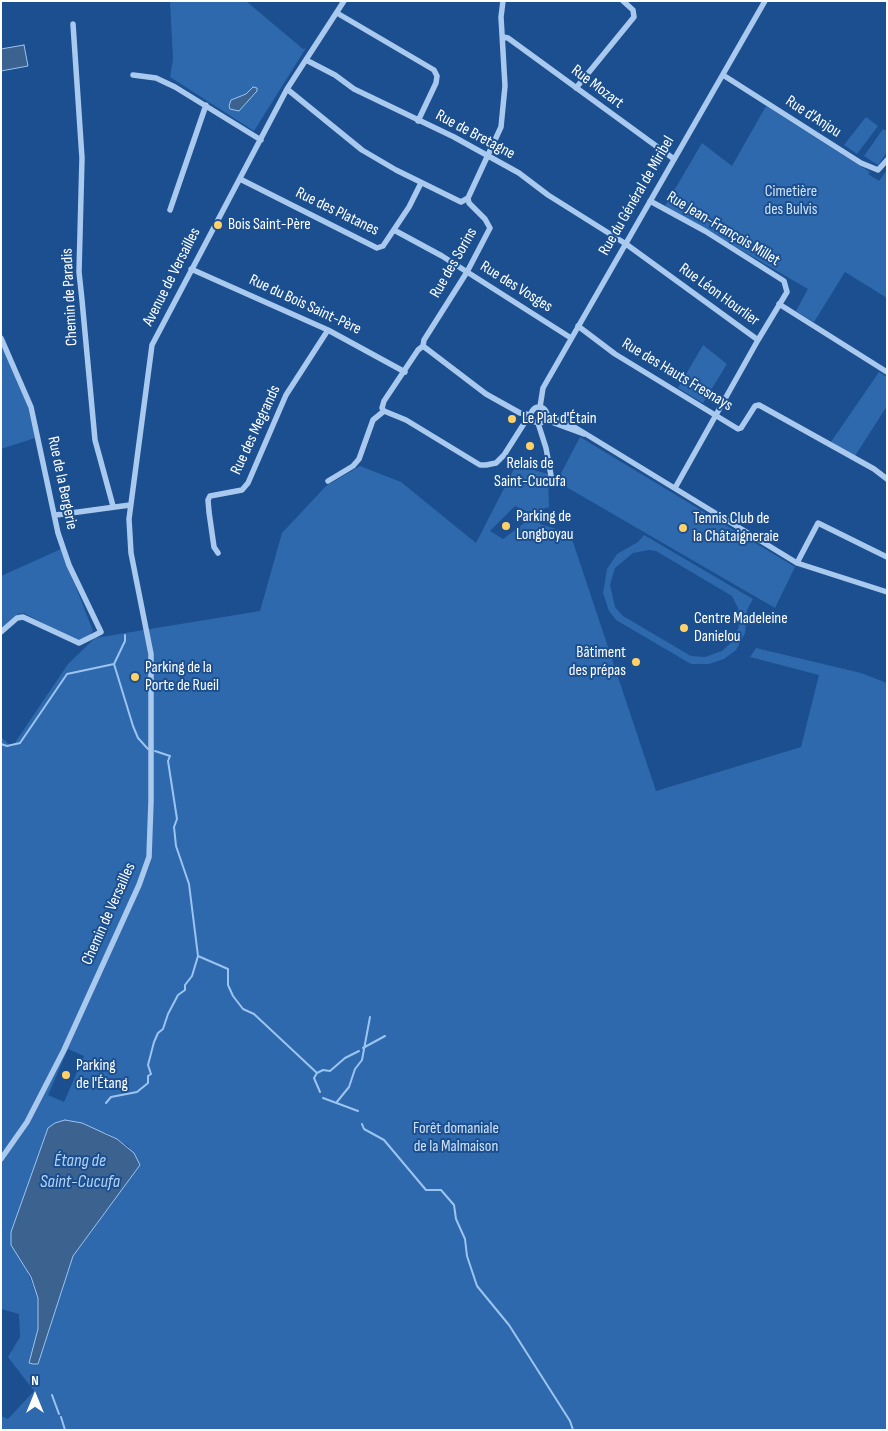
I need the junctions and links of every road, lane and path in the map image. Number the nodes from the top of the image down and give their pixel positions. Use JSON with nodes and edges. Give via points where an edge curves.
{"nodes":[{"id":1,"x":344,"y":1,"type":"edge"},
{"id":2,"x":503,"y":1,"type":"edge"},
{"id":3,"x":623,"y":1,"type":"edge"},
{"id":4,"x":765,"y":1,"type":"edge"},
{"id":5,"x":337,"y":13,"type":"junction"},
{"id":6,"x":73,"y":24,"type":"dead end"},
{"id":7,"x":503,"y":37,"type":"junction"},
{"id":8,"x":306,"y":60,"type":"junction"},
{"id":9,"x":133,"y":75,"type":"dead end"},
{"id":10,"x":723,"y":75,"type":"junction"},
{"id":11,"x":576,"y":88,"type":"junction"},
{"id":12,"x":287,"y":89,"type":"junction"},
{"id":13,"x":206,"y":105,"type":"junction"},
{"id":14,"x":418,"y":121,"type":"junction"},
{"id":15,"x":261,"y":140,"type":"junction"},
{"id":16,"x":488,"y":158,"type":"junction"},
{"id":17,"x":674,"y":159,"type":"junction"},
{"id":18,"x":887,"y":160,"type":"edge"},
{"id":19,"x":240,"y":179,"type":"junction"},
{"id":20,"x":421,"y":183,"type":"junction"},
{"id":21,"x":468,"y":198,"type":"junction"},
{"id":22,"x":650,"y":202,"type":"junction"},
{"id":23,"x":170,"y":210,"type":"dead end"},
{"id":24,"x":394,"y":230,"type":"junction"},
{"id":25,"x":626,"y":244,"type":"junction"},
{"id":26,"x":191,"y":269,"type":"junction"},
{"id":27,"x":466,"y":272,"type":"junction"},
{"id":28,"x":779,"y":304,"type":"junction"},
{"id":29,"x":578,"y":326,"type":"junction"},
{"id":30,"x":328,"y":330,"type":"junction"},
{"id":31,"x":1,"y":338,"type":"edge"},
{"id":32,"x":571,"y":338,"type":"junction"},
{"id":33,"x":758,"y":340,"type":"junction"},
{"id":34,"x":423,"y":346,"type":"junction"},
{"id":35,"x":404,"y":372,"type":"junction"},
{"id":36,"x":887,"y":372,"type":"edge"},
{"id":37,"x":540,"y":407,"type":"junction"},
{"id":38,"x":384,"y":412,"type":"junction"},
{"id":39,"x":715,"y":415,"type":"junction"},
{"id":40,"x":532,"y":417,"type":"junction"},
{"id":41,"x":547,"y":418,"type":"junction"},
{"id":42,"x":538,"y":423,"type":"junction"},
{"id":43,"x":887,"y":479,"type":"edge"},
{"id":44,"x":552,"y":481,"type":"dead end"},
{"id":45,"x":328,"y":482,"type":"dead end"},
{"id":46,"x":675,"y":488,"type":"junction"},
{"id":47,"x":130,"y":505,"type":"junction"},
{"id":48,"x":113,"y":506,"type":"junction"},
{"id":49,"x":56,"y":515,"type":"junction"},
{"id":50,"x":218,"y":553,"type":"dead end"},
{"id":51,"x":887,"y":557,"type":"edge"},
{"id":52,"x":797,"y":563,"type":"junction"},
{"id":53,"x":887,"y":592,"type":"edge"},
{"id":54,"x":141,"y":599,"type":"joint"},
{"id":55,"x":1,"y":632,"type":"edge"},
{"id":56,"x":1,"y":1159,"type":"edge"}],
"edges":[{"from":1,"to":5,"type":"street","name":"Avenue de Versailles"},
{"from":2,"to":7,"type":"street"},
{"from":3,"to":11,"type":"street","via":[[633,10],[634,17]]},
{"from":4,"to":10,"type":"street","name":"Rue du Général de Miribel"},
{"from":5,"to":8,"type":"street","name":"Avenue de Versailles"},
{"from":5,"to":14,"type":"street","via":[[434,70],[436,83]]},
{"from":6,"to":48,"type":"street","name":"Chemin de Paradis","via":[[82,158],[79,272],[95,440]]},
{"from":7,"to":11,"type":"street","name":"Rue Mozart"},
{"from":7,"to":16,"type":"street","via":[[504,113]]},
{"from":8,"to":12,"type":"street","name":"Avenue de Versailles"},
{"from":8,"to":14,"type":"street","name":"Rue de Bretagne","via":[[335,74],[354,89]]},
{"from":9,"to":13,"type":"street","via":[[156,78]]},
{"from":10,"to":17,"type":"street","name":"Rue du Général de Miribel"},
{"from":10,"to":18,"type":"street","name":"Rue d'Anjou","via":[[861,163],[878,170]]},
{"from":11,"to":17,"type":"street","name":"Rue Mozart"},
{"from":12,"to":15,"type":"street","name":"Avenue de Versailles"},
{"from":12,"to":20,"type":"street","via":[[362,150]]},
{"from":13,"to":15,"type":"street"},
{"from":13,"to":23,"type":"street"},
{"from":14,"to":16,"type":"street","name":"Rue de Bretagne","via":[[454,137]]},
{"from":15,"to":19,"type":"street","name":"Avenue de Versailles"},
{"from":16,"to":21,"type":"street"},
{"from":16,"to":25,"type":"street","name":"Rue de Bretagne","via":[[519,173]]},
{"from":17,"to":22,"type":"street","name":"Rue du Général de Miribel"},
{"from":19,"to":24,"type":"street","name":"Rue des Platanes","via":[[378,248]]},
{"from":19,"to":26,"type":"street","name":"Avenue de Versailles"},
{"from":20,"to":21,"type":"street","via":[[461,202]]},
{"from":20,"to":24,"type":"street","name":"Rue des Platanes"},
{"from":21,"to":27,"type":"street","name":"Rue des Sorins","via":[[490,228]]},
{"from":22,"to":25,"type":"street","name":"Rue du Général de Miribel"},
{"from":22,"to":28,"type":"street","name":"Rue Jean-François Millet","via":[[705,231],[784,281],[787,292]]},
{"from":24,"to":27,"type":"street","name":"Rue des Vosges"},
{"from":25,"to":29,"type":"street","name":"Rue du Général de Miribel"},
{"from":25,"to":33,"type":"street","name":"Rue Léon Hourlier"},
{"from":26,"to":30,"type":"street","name":"Rue du Bois Saint-Père"},
{"from":26,"to":47,"type":"street","name":"Avenue de Versailles","via":[[152,345]]},
{"from":27,"to":32,"type":"street","name":"Rue des Vosges"},
{"from":27,"to":34,"type":"street","name":"Rue des Sorins"},
{"from":28,"to":33,"type":"street","name":"Rue Léon Hourlier"},
{"from":28,"to":36,"type":"street","name":"Rue Léon Hourlier"},
{"from":29,"to":32,"type":"street","name":"Rue du Général de Miribel"},
{"from":29,"to":39,"type":"street","name":"Rue des Hauts Fresnays","via":[[615,354]]},
{"from":30,"to":35,"type":"street","name":"Rue du Bois Saint-Père"},
{"from":30,"to":50,"type":"street","name":"Rue des Megrands","via":[[286,395],[248,483],[242,490],[210,496],[208,512]]},
{"from":31,"to":49,"type":"street","name":"Rue de la Bergerie","via":[[31,407]]},
{"from":32,"to":37,"type":"street","name":"Rue du Général de Miribel","via":[[543,388]]},
{"from":33,"to":39,"type":"street"},
{"from":34,"to":35,"type":"street","name":"Rue des Sorins"},
{"from":34,"to":40,"type":"street","via":[[486,394]]},
{"from":35,"to":38,"type":"street","name":"Rue des Sorins","via":[[384,401]]},
{"from":37,"to":40,"type":"street","via":[[533,411]]},
{"from":37,"to":41,"type":"street","via":[[544,408]]},
{"from":38,"to":40,"type":"street","via":[[406,420],[480,465],[496,463]]},
{"from":38,"to":45,"type":"street","name":"Rue des Sorins","via":[[373,420],[359,459]]},
{"from":39,"to":43,"type":"street","name":"Rue des Hauts Fresnays","via":[[738,429],[759,405]]},
{"from":39,"to":46,"type":"street"},
{"from":40,"to":42,"type":"street"},
{"from":41,"to":42,"type":"street"},
{"from":41,"to":46,"type":"street","via":[[576,428]]},
{"from":42,"to":44,"type":"street"},
{"from":46,"to":52,"type":"street"},
{"from":47,"to":48,"type":"street"},
{"from":47,"to":54,"type":"street","name":"Avenue de Versailles","via":[[131,553]]},
{"from":48,"to":49,"type":"street"},
{"from":49,"to":55,"type":"street","name":"Rue de la Bergerie","via":[[58,533],[69,565],[101,632],[79,643],[23,617],[17,618]]},
{"from":51,"to":52,"type":"street","via":[[818,522]]},
{"from":52,"to":53,"type":"street"},
{"from":54,"to":56,"type":"street","name":"Chemin de Versailles","via":[[151,654],[149,857],[60,1058],[27,1122]]}]}
